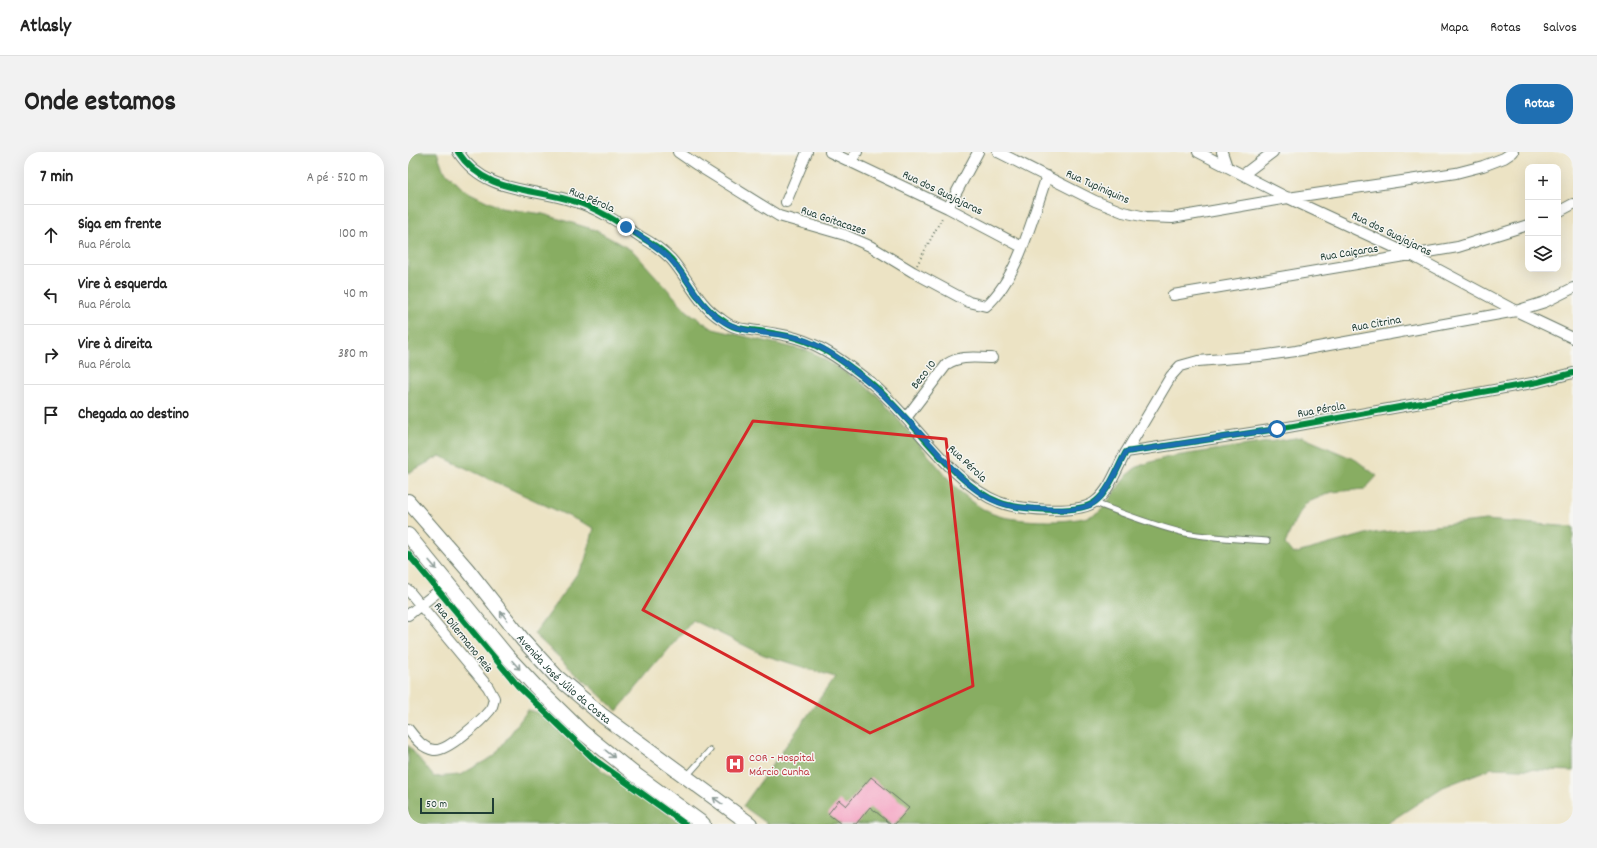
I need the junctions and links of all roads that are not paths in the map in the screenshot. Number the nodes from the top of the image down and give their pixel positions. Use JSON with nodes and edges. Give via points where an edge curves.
{"nodes":[{"id":1,"x":458,"y":152,"type":"edge"},
{"id":2,"x":678,"y":152,"type":"edge"},
{"id":3,"x":807,"y":152,"type":"edge"},
{"id":4,"x":830,"y":152,"type":"edge"},
{"id":5,"x":857,"y":152,"type":"edge"},
{"id":6,"x":978,"y":152,"type":"edge"},
{"id":7,"x":998,"y":152,"type":"edge"},
{"id":8,"x":1198,"y":152,"type":"edge"},
{"id":9,"x":1222,"y":152,"type":"edge"},
{"id":10,"x":1273,"y":152,"type":"edge"},
{"id":11,"x":1506,"y":154,"type":"edge"},
{"id":12,"x":852,"y":161,"type":"junction"},
{"id":13,"x":1227,"y":167,"type":"junction"},
{"id":14,"x":1244,"y":174,"type":"junction"},
{"id":15,"x":1047,"y":176,"type":"junction"},
{"id":16,"x":1288,"y":198,"type":"junction"},
{"id":17,"x":786,"y":202,"type":"dead end"},
{"id":18,"x":1573,"y":204,"type":"edge"},
{"id":19,"x":948,"y":208,"type":"junction"},
{"id":20,"x":1561,"y":210,"type":"edge"},
{"id":21,"x":1525,"y":226,"type":"edge"},
{"id":22,"x":1022,"y":247,"type":"junction"},
{"id":23,"x":1411,"y":255,"type":"junction"},
{"id":24,"x":1573,"y":288,"type":"edge"},
{"id":25,"x":1173,"y":294,"type":"dead end"},
{"id":26,"x":1516,"y":311,"type":"junction"},
{"id":27,"x":1573,"y":338,"type":"edge"},
{"id":28,"x":992,"y":358,"type":"dead end"},
{"id":29,"x":1573,"y":373,"type":"edge"},
{"id":30,"x":906,"y":418,"type":"junction"},
{"id":31,"x":1126,"y":452,"type":"junction"},
{"id":32,"x":408,"y":501,"type":"edge"},
{"id":33,"x":1095,"y":502,"type":"junction"},
{"id":34,"x":408,"y":535,"type":"edge"},
{"id":35,"x":1267,"y":541,"type":"dead end"},
{"id":36,"x":467,"y":569,"type":"junction"},
{"id":37,"x":449,"y":583,"type":"junction"},
{"id":38,"x":408,"y":590,"type":"edge"},
{"id":39,"x":421,"y":604,"type":"junction"},
{"id":40,"x":408,"y":615,"type":"edge"},
{"id":41,"x":408,"y":729,"type":"edge"},
{"id":42,"x":710,"y":750,"type":"dead end"},
{"id":43,"x":685,"y":777,"type":"junction"},
{"id":44,"x":704,"y":824,"type":"edge"},
{"id":45,"x":750,"y":824,"type":"edge"}],
"edges":[{"from":1,"to":30,"type":"street","name":"Rua Pérola","via":[[483,178],[511,188],[578,202],[626,227],[655,245],[671,259],[699,299],[718,317],[735,328],[796,338],[823,349],[879,389]]},
{"from":2,"to":22,"type":"street","name":"Rua Goitacazes","via":[[779,216],[845,235],[870,246],[969,302],[986,306],[998,294]]},
{"from":3,"to":17,"type":"street"},
{"from":4,"to":12,"type":"street","name":"Rua dos Guajajaras"},
{"from":5,"to":12,"type":"street"},
{"from":6,"to":19,"type":"street"},
{"from":7,"to":15,"type":"street","name":"Rua Tupiniquins"},
{"from":8,"to":13,"type":"street","name":"Rua dos Guajajaras"},
{"from":9,"to":13,"type":"street"},
{"from":10,"to":14,"type":"street"},
{"from":11,"to":16,"type":"street","name":"Rua Tupiniquins","via":[[1483,166],[1456,172]]},
{"from":12,"to":19,"type":"street","name":"Rua dos Guajajaras"},
{"from":13,"to":14,"type":"street","name":"Rua dos Guajajaras"},
{"from":14,"to":16,"type":"street","name":"Rua dos Guajajaras"},
{"from":15,"to":16,"type":"street","name":"Rua Tupiniquins","via":[[1095,201],[1123,212],[1146,217],[1172,218]]},
{"from":15,"to":22,"type":"street"},
{"from":16,"to":23,"type":"street","name":"Rua dos Guajajaras"},
{"from":18,"to":20,"type":"street"},
{"from":19,"to":22,"type":"street","name":"Rua dos Guajajaras"},
{"from":21,"to":23,"type":"street","name":"Rua Caiçaras","via":[[1458,247]]},
{"from":23,"to":25,"type":"street","name":"Rua Caiçaras"},
{"from":23,"to":26,"type":"street","name":"Rua dos Guajajaras"},
{"from":24,"to":26,"type":"street","name":"Rua Citrina","via":[[1544,302]]},
{"from":26,"to":27,"type":"street","name":"Rua dos Guajajaras"},
{"from":26,"to":31,"type":"street","name":"Rua Citrina","via":[[1296,351],[1198,361],[1180,366],[1171,376]]},
{"from":28,"to":30,"type":"street","name":"Beco 10","via":[[954,359]]},
{"from":29,"to":31,"type":"street","name":"Rua Pérola","via":[[1538,382],[1277,429]]},
{"from":30,"to":33,"type":"street","name":"Rua Pérola","via":[[976,490],[1000,503],[1028,509],[1060,510],[1079,508]]},
{"from":31,"to":33,"type":"street"},
{"from":32,"to":36,"type":"main road","name":"Avenida José Júlio da Costa"},
{"from":33,"to":35,"type":"lane","via":[[1184,533]]},
{"from":34,"to":37,"type":"main road","name":"Avenida José Júlio da Costa","one_way":true},
{"from":36,"to":37,"type":"main road"},
{"from":43,"to":36,"type":"main road","name":"Avenida José Júlio da Costa","one_way":true,"via":[[603,716],[556,676],[523,640]]},
{"from":37,"to":39,"type":"street"},
{"from":37,"to":44,"type":"main road","name":"Avenida José Júlio da Costa","one_way":true,"via":[[507,656],[582,732],[633,773]]},
{"from":38,"to":39,"type":"street","name":"Rua Dilermano Reis"},
{"from":39,"to":40,"type":"street"},
{"from":39,"to":41,"type":"street","name":"Rua Dilermano Reis","via":[[488,687],[493,704],[462,736],[441,750],[426,748]]},
{"from":42,"to":43,"type":"lane"},
{"from":45,"to":43,"type":"main road","name":"Avenida José Júlio da Costa","one_way":true}]}
